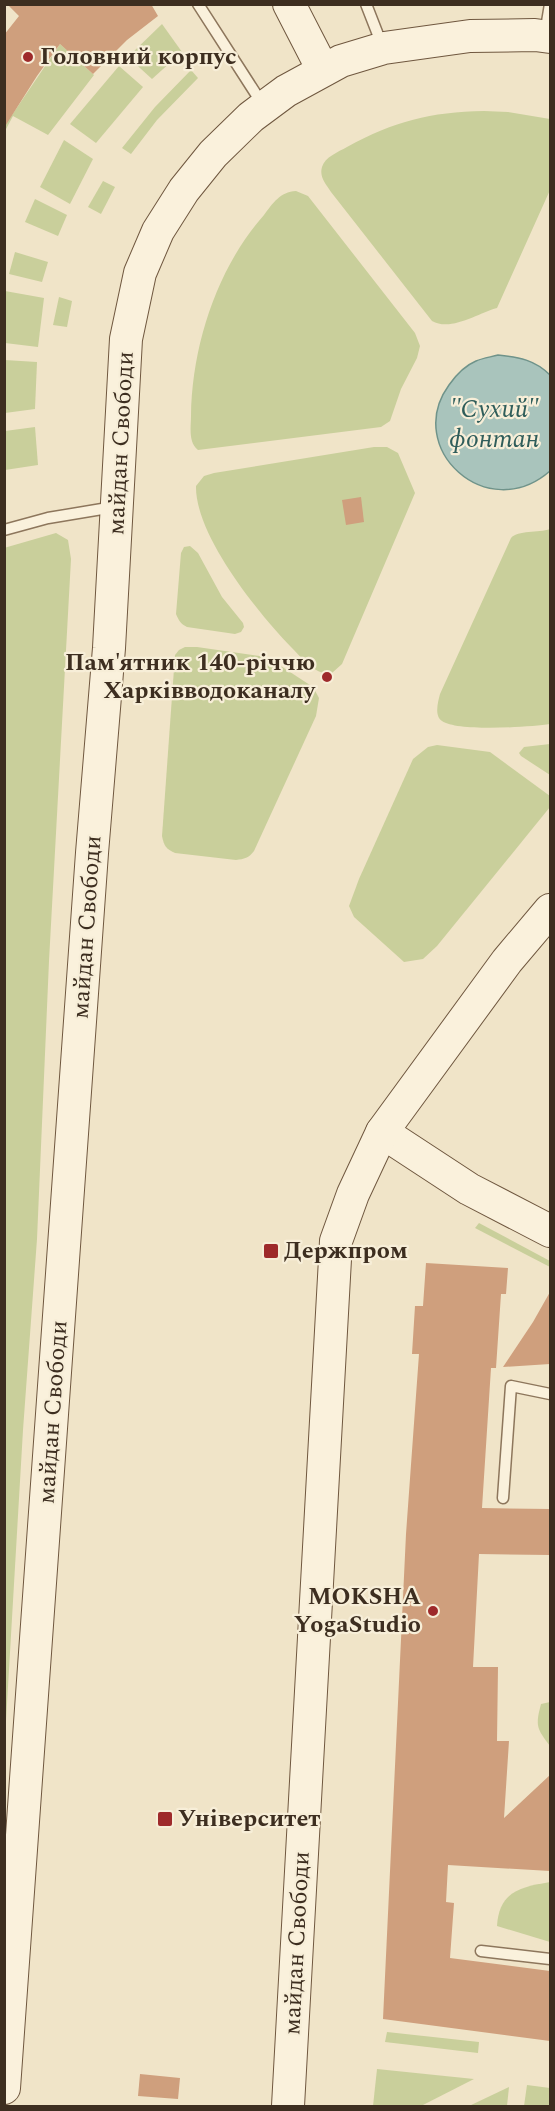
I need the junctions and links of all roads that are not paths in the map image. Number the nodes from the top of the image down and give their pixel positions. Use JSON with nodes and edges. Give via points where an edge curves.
{"nodes":[{"id":1,"x":198,"y":4,"type":"edge"},
{"id":2,"x":289,"y":4,"type":"edge"},
{"id":3,"x":366,"y":4,"type":"edge"},
{"id":4,"x":549,"y":4,"type":"edge"},
{"id":5,"x":547,"y":37,"type":"edge"},
{"id":6,"x":384,"y":48,"type":"junction"},
{"id":7,"x":322,"y":70,"type":"junction"},
{"id":8,"x":264,"y":105,"type":"junction"},
{"id":9,"x":117,"y":506,"type":"junction"},
{"id":10,"x":4,"y":530,"type":"edge"},
{"id":11,"x":550,"y":910,"type":"edge"},
{"id":12,"x":382,"y":1132,"type":"junction"},
{"id":13,"x":550,"y":1231,"type":"edge"},
{"id":14,"x":550,"y":1394,"type":"edge"},
{"id":15,"x":503,"y":1498,"type":"dead end"},
{"id":16,"x":481,"y":1951,"type":"dead end"},
{"id":17,"x":550,"y":1959,"type":"edge"},
{"id":18,"x":4,"y":2088,"type":"edge"},
{"id":19,"x":288,"y":2106,"type":"edge"}],
"edges":[{"from":1,"to":8,"type":"lane"},
{"from":2,"to":7,"type":"main road"},
{"from":3,"to":6,"type":"lane"},
{"from":4,"to":5,"type":"lane","name":"майдан Свободи"},
{"from":5,"to":6,"type":"main road","name":"майдан Свободи","via":[[470,36]]},
{"from":6,"to":7,"type":"main road","name":"майдан Свободи"},
{"from":7,"to":8,"type":"main road","name":"майдан Свободи"},
{"from":8,"to":9,"type":"main road","name":"майдан Свободи","via":[[213,154],[184,190],[158,231],[140,273],[126,339]]},
{"from":9,"to":10,"type":"lane"},
{"from":9,"to":18,"type":"main road","name":"майдан Свободи"},
{"from":11,"to":12,"type":"main road","name":"майдан Свободи","via":[[507,961]]},
{"from":12,"to":13,"type":"main road","via":[[469,1189]]},
{"from":12,"to":19,"type":"main road","name":"майдан Свободи","via":[[336,1241]]},
{"from":14,"to":15,"type":"lane","via":[[511,1386]]},
{"from":16,"to":17,"type":"lane"}]}
